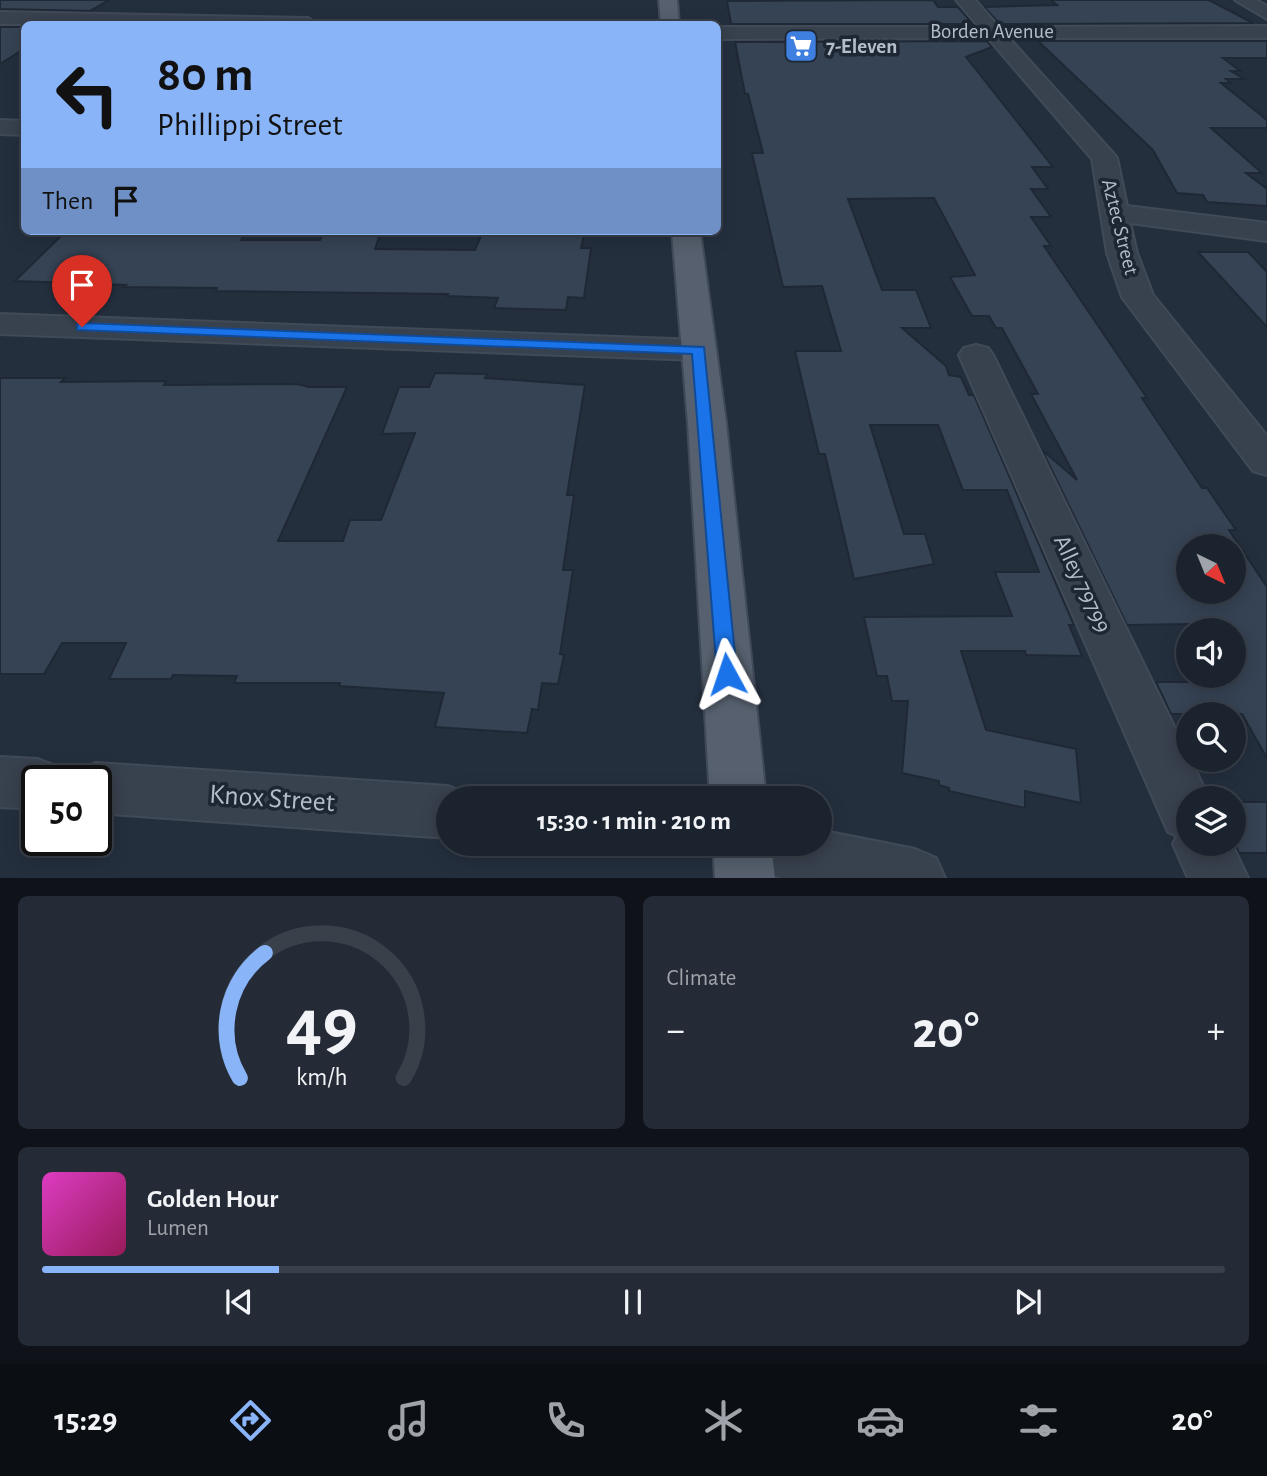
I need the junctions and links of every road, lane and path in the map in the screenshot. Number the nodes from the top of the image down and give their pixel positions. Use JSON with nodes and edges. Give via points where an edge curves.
{"nodes":[{"id":1,"x":67,"y":0,"type":"edge"},
{"id":2,"x":668,"y":0,"type":"edge"},
{"id":3,"x":965,"y":0,"type":"edge"},
{"id":4,"x":1244,"y":0,"type":"edge"},
{"id":5,"x":1267,"y":14,"type":"edge"},
{"id":6,"x":0,"y":19,"type":"edge"},
{"id":7,"x":33,"y":19,"type":"junction"},
{"id":8,"x":143,"y":21,"type":"edge"},
{"id":9,"x":670,"y":21,"type":"edge"},
{"id":10,"x":993,"y":31,"type":"junction"},
{"id":11,"x":1267,"y":32,"type":"edge"},
{"id":12,"x":721,"y":33,"type":"edge"},
{"id":13,"x":742,"y":33,"type":"junction"},
{"id":14,"x":721,"y":51,"type":"edge"},
{"id":15,"x":0,"y":127,"type":"edge"},
{"id":16,"x":21,"y":128,"type":"edge"},
{"id":17,"x":1114,"y":213,"type":"junction"},
{"id":18,"x":1267,"y":232,"type":"edge"},
{"id":19,"x":686,"y":235,"type":"edge"},
{"id":20,"x":0,"y":324,"type":"edge"},
{"id":21,"x":699,"y":350,"type":"junction"},
{"id":22,"x":976,"y":355,"type":"dead end"},
{"id":23,"x":1267,"y":462,"type":"edge"},
{"id":24,"x":0,"y":782,"type":"edge"},
{"id":25,"x":21,"y":783,"type":"edge"},
{"id":26,"x":737,"y":786,"type":"edge"},
{"id":27,"x":1176,"y":788,"type":"edge"},
{"id":28,"x":112,"y":789,"type":"edge"},
{"id":29,"x":436,"y":811,"type":"edge"},
{"id":30,"x":743,"y":856,"type":"edge"},
{"id":31,"x":813,"y":856,"type":"edge"},
{"id":32,"x":1208,"y":856,"type":"edge"},
{"id":33,"x":745,"y":877,"type":"edge"},
{"id":34,"x":915,"y":877,"type":"edge"},
{"id":35,"x":1218,"y":877,"type":"edge"}],
"edges":[{"from":1,"to":7,"type":"street"},
{"from":2,"to":9,"type":"main road"},
{"from":3,"to":10,"type":"street","name":"Aztec Street"},
{"from":4,"to":5,"type":"street"},
{"from":6,"to":7,"type":"street"},
{"from":7,"to":8,"type":"street"},
{"from":10,"to":11,"type":"street","name":"Borden Avenue"},
{"from":10,"to":13,"type":"street","name":"Borden Avenue"},
{"from":10,"to":17,"type":"street","name":"Aztec Street","via":[[1104,158]]},
{"from":12,"to":13,"type":"street","name":"Borden Avenue"},
{"from":13,"to":14,"type":"street","via":[[748,51]]},
{"from":15,"to":16,"type":"street"},
{"from":17,"to":18,"type":"street"},
{"from":17,"to":23,"type":"street","name":"Aztec Street","via":[[1138,297]]},
{"from":19,"to":21,"type":"main road"},
{"from":20,"to":21,"type":"street"},
{"from":21,"to":26,"type":"main road"},
{"from":22,"to":27,"type":"street","name":"Alley 79799"},
{"from":24,"to":25,"type":"street"},
{"from":28,"to":29,"type":"street","name":"Knox Street"},
{"from":30,"to":33,"type":"main road"},
{"from":31,"to":34,"type":"street"},
{"from":32,"to":35,"type":"street"}]}
